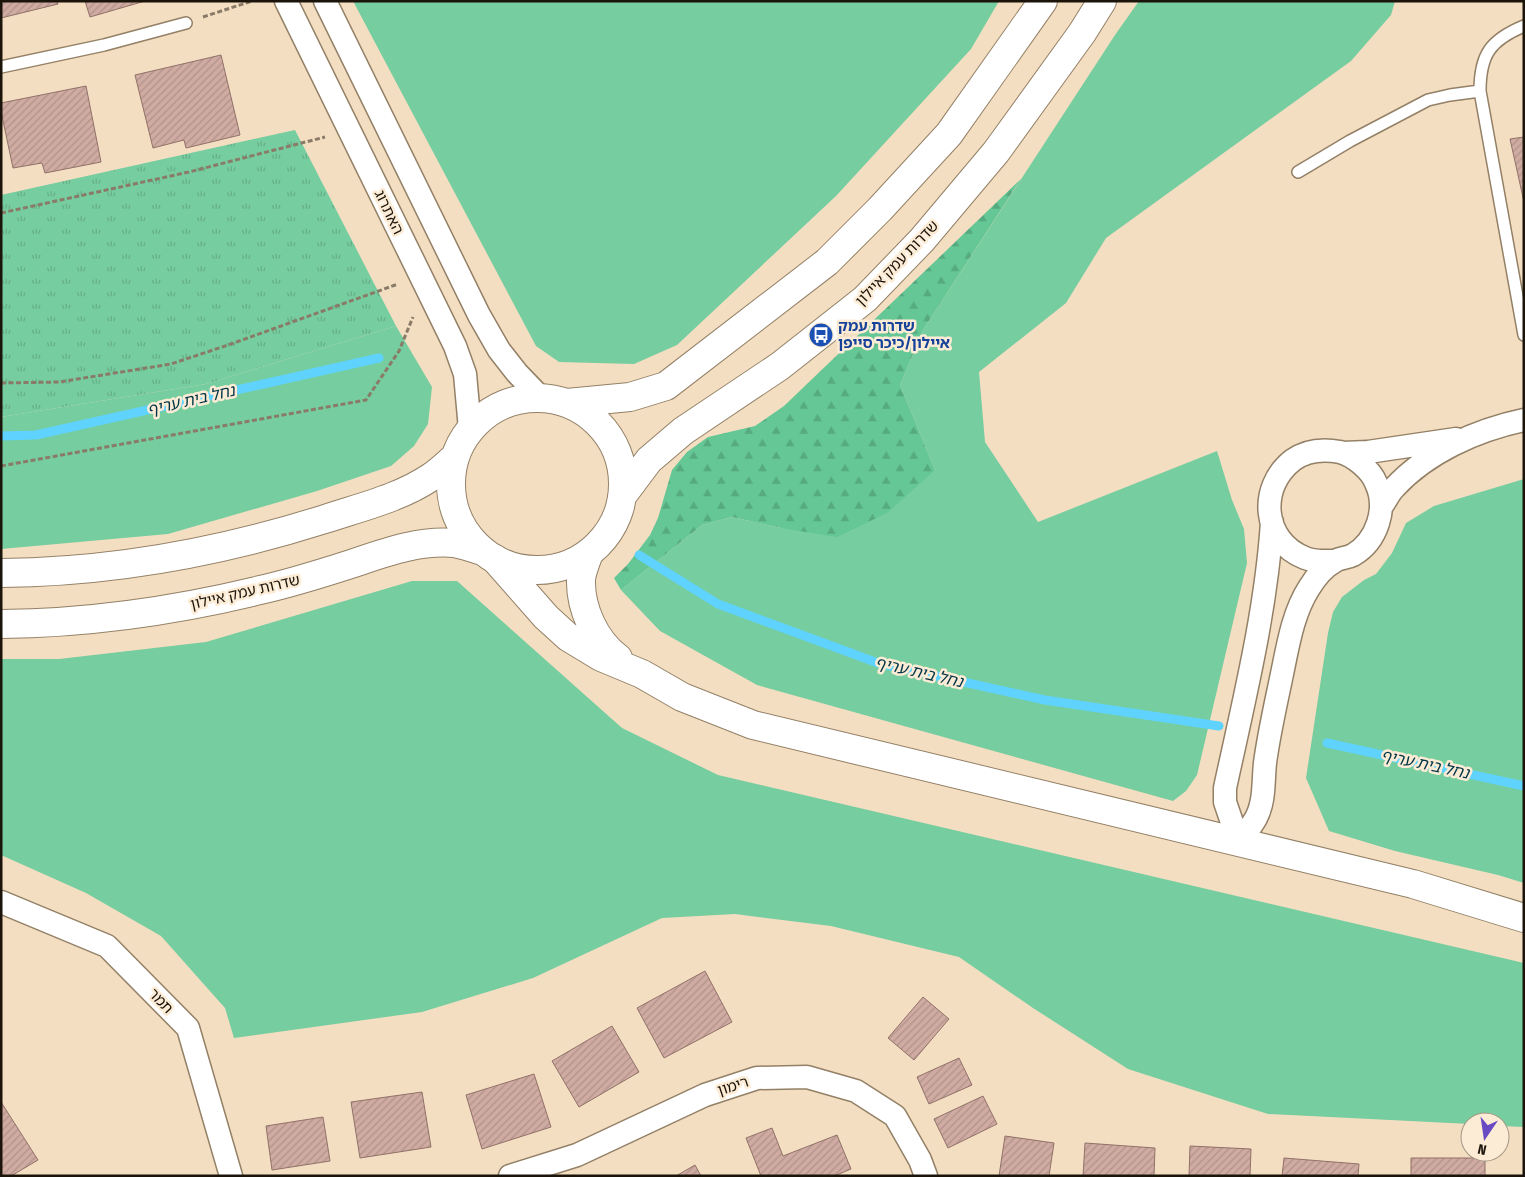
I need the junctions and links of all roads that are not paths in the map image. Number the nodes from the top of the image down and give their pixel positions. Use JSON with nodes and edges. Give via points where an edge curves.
{"nodes":[{"id":1,"x":286,"y":1,"type":"edge"},
{"id":2,"x":325,"y":1,"type":"edge"},
{"id":3,"x":1043,"y":1,"type":"edge"},
{"id":4,"x":1102,"y":1,"type":"edge"},
{"id":5,"x":186,"y":23,"type":"road end"},
{"id":6,"x":1524,"y":26,"type":"edge"},
{"id":7,"x":1,"y":67,"type":"edge"},
{"id":8,"x":1480,"y":91,"type":"junction"},
{"id":9,"x":1298,"y":172,"type":"dead end"},
{"id":10,"x":1524,"y":335,"type":"edge"},
{"id":11,"x":554,"y":401,"type":"junction"},
{"id":12,"x":1524,"y":420,"type":"edge"},
{"id":13,"x":470,"y":429,"type":"junction"},
{"id":14,"x":1474,"y":436,"type":"junction"},
{"id":15,"x":1344,"y":453,"type":"junction"},
{"id":16,"x":454,"y":458,"type":"junction"},
{"id":17,"x":622,"y":496,"type":"junction"},
{"id":18,"x":1381,"y":507,"type":"junction"},
{"id":19,"x":1272,"y":522,"type":"junction"},
{"id":20,"x":589,"y":553,"type":"junction"},
{"id":21,"x":489,"y":555,"type":"junction"},
{"id":22,"x":1335,"y":561,"type":"junction"},
{"id":23,"x":1,"y":573,"type":"edge"},
{"id":24,"x":1,"y":624,"type":"edge"},
{"id":25,"x":642,"y":674,"type":"junction"},
{"id":26,"x":1238,"y":843,"type":"junction"},
{"id":27,"x":1,"y":902,"type":"edge"},
{"id":28,"x":1524,"y":918,"type":"edge"},
{"id":29,"x":231,"y":1176,"type":"edge"},
{"id":30,"x":510,"y":1176,"type":"edge"},
{"id":31,"x":926,"y":1176,"type":"edge"}],
"edges":[{"from":1,"to":13,"type":"street","name":"האתרוג","via":[[455,346],[465,374]]},
{"from":2,"to":11,"type":"street","via":[[479,316],[517,373]]},
{"from":3,"to":11,"type":"main road","via":[[949,134],[827,262],[666,386],[630,397]]},
{"from":4,"to":17,"type":"main road","name":"שדרות עמק איילון","via":[[996,152],[922,240],[872,292],[780,366],[683,431],[648,460]]},
{"from":5,"to":7,"type":"lane"},
{"from":6,"to":8,"type":"lane","via":[[1506,34],[1493,45],[1483,60]]},
{"from":8,"to":9,"type":"lane","via":[[1428,100]]},
{"from":8,"to":10,"type":"lane"},
{"from":11,"to":13,"type":"main road","via":[[524,399],[504,404],[485,414]]},
{"from":11,"to":17,"type":"main road","via":[[592,418],[611,440],[622,467]]},
{"from":12,"to":14,"type":"street"},
{"from":13,"to":16,"type":"main road"},
{"from":14,"to":15,"type":"street"},
{"from":14,"to":18,"type":"street","via":[[1441,451],[1415,470],[1394,488]]},
{"from":15,"to":18,"type":"street","via":[[1367,468],[1374,478]]},
{"from":15,"to":19,"type":"street","via":[[1311,452],[1295,458],[1282,469],[1270,499]]},
{"from":16,"to":21,"type":"main road","via":[[450,478],[458,519],[468,536]]},
{"from":16,"to":23,"type":"main road","via":[[432,477],[385,500],[246,542],[194,554],[95,568]]},
{"from":17,"to":20,"type":"main road","via":[[617,518]]},
{"from":18,"to":22,"type":"street","via":[[1378,526],[1368,542],[1353,554]]},
{"from":19,"to":22,"type":"street","via":[[1275,531],[1294,552],[1315,561]]},
{"from":19,"to":26,"type":"street","via":[[1263,608],[1225,788],[1225,802]]},
{"from":20,"to":21,"type":"main road","via":[[572,563],[533,570],[513,567]]},
{"from":20,"to":25,"type":"main road","via":[[581,579],[588,618],[614,655]]},
{"from":21,"to":24,"type":"main road","name":"שדרות עמק איילון","via":[[455,543],[428,543],[203,603],[100,618]]},
{"from":21,"to":25,"type":"main road","via":[[568,636],[602,657]]},
{"from":22,"to":26,"type":"street","via":[[1308,590],[1290,632],[1268,743],[1264,792],[1256,818]]},
{"from":25,"to":26,"type":"main road","via":[[682,697],[753,725]]},
{"from":26,"to":28,"type":"main road","via":[[1413,884]]},
{"from":27,"to":29,"type":"street","name":"תמר","via":[[107,946],[188,1028]]},
{"from":30,"to":31,"type":"street","name":"רימון","via":[[577,1155],[705,1095],[757,1078],[807,1077],[856,1091],[895,1116]]}]}
